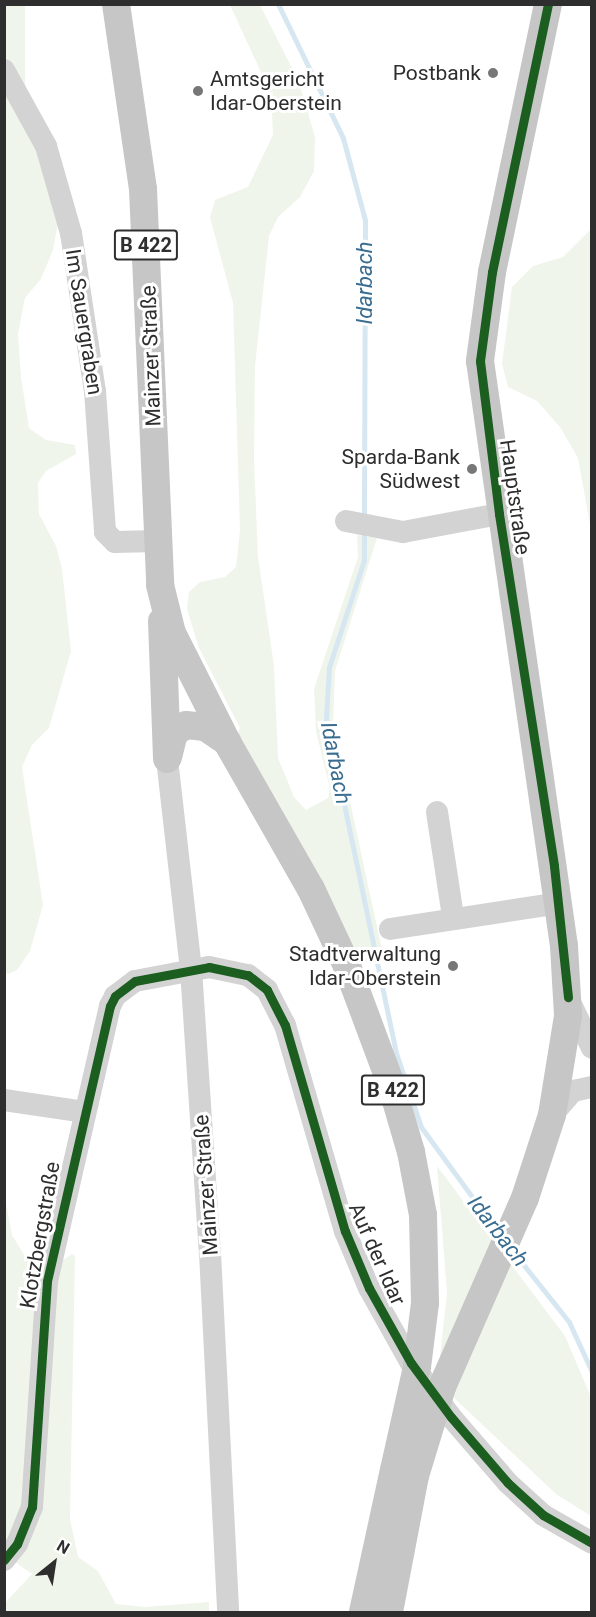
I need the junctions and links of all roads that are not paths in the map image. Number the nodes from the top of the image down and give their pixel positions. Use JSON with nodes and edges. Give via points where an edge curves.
{"nodes":[{"id":1,"x":116,"y":4,"type":"edge"},
{"id":2,"x":548,"y":4,"type":"edge"},
{"id":3,"x":4,"y":70,"type":"edge"},
{"id":4,"x":499,"y":514,"type":"junction"},
{"id":5,"x":350,"y":522,"type":"dead end"},
{"id":6,"x":157,"y":542,"type":"junction"},
{"id":7,"x":162,"y":600,"type":"junction"},
{"id":8,"x":227,"y":742,"type":"junction"},
{"id":9,"x":167,"y":759,"type":"junction"},
{"id":10,"x":437,"y":812,"type":"dead end"},
{"id":11,"x":559,"y":903,"type":"junction"},
{"id":12,"x":453,"y":917,"type":"junction"},
{"id":13,"x":390,"y":929,"type":"dead end"},
{"id":14,"x":191,"y":969,"type":"junction"},
{"id":15,"x":568,"y":997,"type":"junction"},
{"id":16,"x":591,"y":1048,"type":"edge"},
{"id":17,"x":591,"y":1086,"type":"edge"},
{"id":18,"x":4,"y":1100,"type":"edge"},
{"id":19,"x":84,"y":1112,"type":"junction"},
{"id":20,"x":552,"y":1115,"type":"junction"},
{"id":21,"x":404,"y":1473,"type":"junction"},
{"id":22,"x":591,"y":1543,"type":"edge"},
{"id":23,"x":4,"y":1560,"type":"edge"},
{"id":24,"x":390,"y":1610,"type":"edge"},
{"id":25,"x":228,"y":1612,"type":"edge"},
{"id":26,"x":363,"y":1612,"type":"edge"}],
"edges":[{"from":1,"to":6,"type":"main road","name":"Mainzer Straße","number":"B 422","via":[[143,189],[152,338]]},
{"from":2,"to":4,"type":"main road","name":"Hauptstraße","number":"B 422","via":[[481,343],[481,386]]},
{"from":3,"to":6,"type":"street","name":"Im Sauergraben","via":[[46,146],[71,233],[95,391],[105,532],[115,542]]},
{"from":4,"to":5,"type":"street","via":[[403,532]]},
{"from":4,"to":11,"type":"main road","name":"Hauptstraße","number":"B 422"},
{"from":6,"to":7,"type":"main road","name":"Mainzer Straße","number":"B 422"},
{"from":7,"to":8,"type":"main road","number":"B 422","via":[[172,633]]},
{"from":7,"to":9,"type":"main road"},
{"from":8,"to":9,"type":"main road","via":[[205,727],[186,725],[174,733]]},
{"from":8,"to":21,"type":"main road","number":"B 422","bridge":true,"via":[[311,890],[347,966],[392,1087],[411,1152],[423,1215],[425,1303]]},
{"from":9,"to":14,"type":"street","name":"Mainzer Straße"},
{"from":10,"to":12,"type":"street"},
{"from":11,"to":12,"type":"street"},
{"from":11,"to":15,"type":"main road","name":"Hauptstraße","number":"B 422"},
{"from":12,"to":13,"type":"street"},
{"from":14,"to":19,"type":"street","name":"Klotzbergstraße","via":[[150,975],[115,996],[104,1023]]},
{"from":14,"to":22,"type":"street","name":"Auf der Idar","via":[[228,968],[248,975],[267,990],[285,1025],[345,1231],[393,1331],[435,1397],[508,1483],[543,1515]]},
{"from":14,"to":25,"type":"street","name":"Mainzer Straße"},
{"from":15,"to":16,"type":"street","name":"Hauptstraße"},
{"from":15,"to":20,"type":"main road","number":"B 422","via":[[564,1059]]},
{"from":17,"to":20,"type":"street","via":[[568,1096]]},
{"from":18,"to":19,"type":"street"},
{"from":19,"to":23,"type":"street","name":"Klotzbergstraße","via":[[46,1281],[32,1508],[18,1544]]},
{"from":20,"to":21,"type":"main road","number":"B 422","bridge":true,"via":[[525,1198]]},
{"from":21,"to":24,"type":"main road","number":"B 422"},
{"from":21,"to":26,"type":"main road","number":"B 422"}]}
